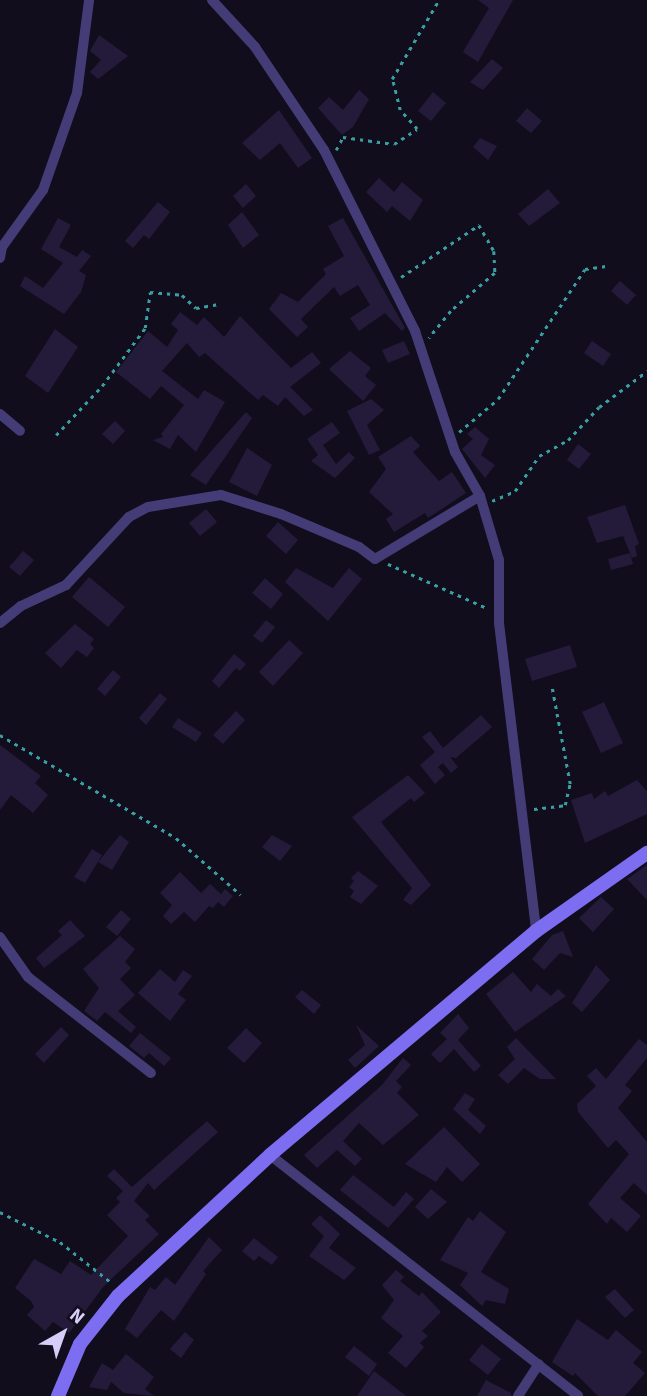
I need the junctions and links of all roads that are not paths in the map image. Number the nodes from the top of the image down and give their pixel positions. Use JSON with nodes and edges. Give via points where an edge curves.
{"nodes":[{"id":1,"x":89,"y":0,"type":"edge"},
{"id":2,"x":212,"y":0,"type":"edge"},
{"id":3,"x":0,"y":258,"type":"edge"},
{"id":4,"x":0,"y":414,"type":"edge"},
{"id":5,"x":20,"y":431,"type":"dead end"},
{"id":6,"x":481,"y":500,"type":"junction"},
{"id":7,"x":0,"y":623,"type":"edge"},
{"id":8,"x":647,"y":853,"type":"edge"},
{"id":9,"x":536,"y":931,"type":"junction"},
{"id":10,"x":0,"y":937,"type":"edge"},
{"id":11,"x":151,"y":1073,"type":"dead end"},
{"id":12,"x":271,"y":1156,"type":"junction"},
{"id":13,"x":539,"y":1364,"type":"junction"},
{"id":14,"x":58,"y":1396,"type":"edge"},
{"id":15,"x":518,"y":1396,"type":"edge"},
{"id":16,"x":578,"y":1396,"type":"edge"}],
"edges":[{"from":1,"to":3,"type":"street","via":[[77,93],[43,190],[2,247]]},
{"from":2,"to":6,"type":"street","via":[[255,47],[298,106],[330,163],[422,347],[451,438]]},
{"from":4,"to":5,"type":"street"},
{"from":6,"to":7,"type":"street","via":[[375,559],[306,524],[220,495],[170,503],[137,512],[66,585],[20,606]]},
{"from":6,"to":9,"type":"street","via":[[499,560],[499,613]]},
{"from":8,"to":9,"type":"main road"},
{"from":9,"to":12,"type":"main road"},
{"from":10,"to":11,"type":"street","via":[[28,977]]},
{"from":12,"to":13,"type":"street"},
{"from":12,"to":14,"type":"main road","via":[[97,1318],[80,1344]]},
{"from":13,"to":15,"type":"street"},
{"from":13,"to":16,"type":"street"}]}
